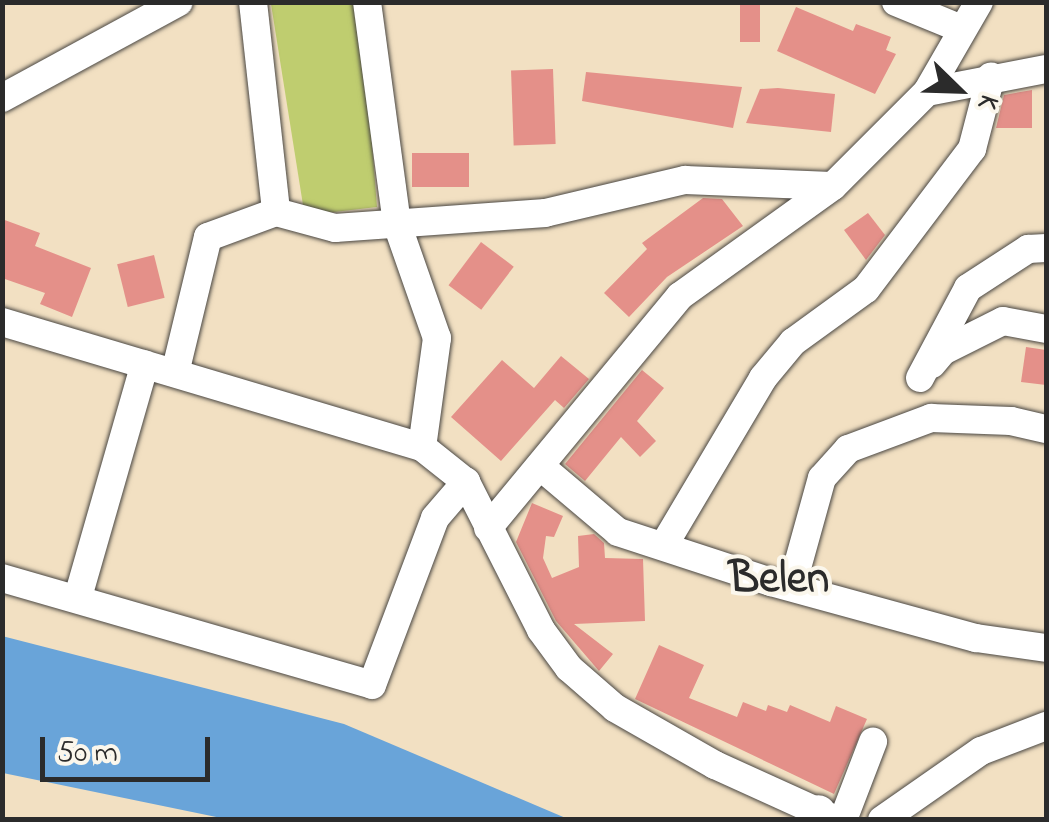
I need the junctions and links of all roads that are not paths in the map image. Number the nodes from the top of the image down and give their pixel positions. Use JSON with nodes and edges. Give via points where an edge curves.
{"nodes":[{"id":1,"x":180,"y":2,"type":"edge"},
{"id":2,"x":253,"y":2,"type":"edge"},
{"id":3,"x":367,"y":2,"type":"edge"},
{"id":4,"x":896,"y":2,"type":"edge"},
{"id":5,"x":979,"y":2,"type":"edge"},
{"id":6,"x":959,"y":28,"type":"junction"},
{"id":7,"x":1046,"y":69,"type":"edge"},
{"id":8,"x":991,"y":76,"type":"junction"},
{"id":9,"x":6,"y":90,"type":"edge"},
{"id":10,"x":927,"y":92,"type":"junction"},
{"id":11,"x":833,"y":186,"type":"junction"},
{"id":12,"x":276,"y":212,"type":"junction"},
{"id":13,"x":396,"y":224,"type":"junction"},
{"id":14,"x":1046,"y":248,"type":"edge"},
{"id":15,"x":2,"y":322,"type":"edge"},
{"id":16,"x":1046,"y":329,"type":"edge"},
{"id":17,"x":145,"y":364,"type":"junction"},
{"id":18,"x":175,"y":373,"type":"junction"},
{"id":19,"x":920,"y":378,"type":"junction"},
{"id":20,"x":931,"y":418,"type":"junction"},
{"id":21,"x":1046,"y":429,"type":"edge"},
{"id":22,"x":422,"y":447,"type":"junction"},
{"id":23,"x":540,"y":466,"type":"junction"},
{"id":24,"x":466,"y":482,"type":"junction"},
{"id":25,"x":488,"y":528,"type":"junction"},
{"id":26,"x":664,"y":546,"type":"junction"},
{"id":27,"x":2,"y":578,"type":"edge"},
{"id":28,"x":792,"y":586,"type":"junction"},
{"id":29,"x":78,"y":597,"type":"junction"},
{"id":30,"x":1046,"y":648,"type":"edge"},
{"id":31,"x":1046,"y":726,"type":"edge"},
{"id":32,"x":873,"y":742,"type":"dead end"},
{"id":33,"x":829,"y":818,"type":"edge"},
{"id":34,"x":882,"y":820,"type":"edge"}],
"edges":[{"from":1,"to":9,"type":"street"},
{"from":2,"to":12,"type":"street"},
{"from":3,"to":13,"type":"street"},
{"from":4,"to":6,"type":"street"},
{"from":5,"to":6,"type":"street"},
{"from":6,"to":10,"type":"street"},
{"from":7,"to":8,"type":"street"},
{"from":8,"to":10,"type":"street"},
{"from":8,"to":26,"type":"street","via":[[972,148],[866,289],[793,342],[763,378]]},
{"from":10,"to":11,"type":"street"},
{"from":11,"to":13,"type":"street","via":[[685,180],[545,212]]},
{"from":11,"to":23,"type":"street","via":[[680,296]]},
{"from":12,"to":13,"type":"street","via":[[335,228]]},
{"from":12,"to":18,"type":"street","via":[[208,237]]},
{"from":13,"to":22,"type":"street","via":[[436,338]]},
{"from":14,"to":19,"type":"street","via":[[1028,249],[968,288]]},
{"from":15,"to":17,"type":"street"},
{"from":16,"to":19,"type":"street","via":[[1003,321],[943,351]]},
{"from":17,"to":18,"type":"street"},
{"from":17,"to":29,"type":"street"},
{"from":18,"to":22,"type":"street"},
{"from":19,"to":20,"type":"street"},
{"from":20,"to":21,"type":"street","via":[[1011,420]]},
{"from":20,"to":28,"type":"street","via":[[848,448],[822,478]]},
{"from":22,"to":24,"type":"street"},
{"from":23,"to":25,"type":"street"},
{"from":23,"to":26,"type":"street","via":[[618,532]]},
{"from":24,"to":25,"type":"street"},
{"from":24,"to":29,"type":"street","via":[[436,518],[372,685]]},
{"from":25,"to":33,"type":"street","via":[[541,630],[568,668],[615,708]]},
{"from":26,"to":28,"type":"street"},
{"from":27,"to":29,"type":"street"},
{"from":28,"to":30,"type":"street","via":[[976,638]]},
{"from":31,"to":34,"type":"street","via":[[980,751]]},
{"from":32,"to":33,"type":"street"}]}
